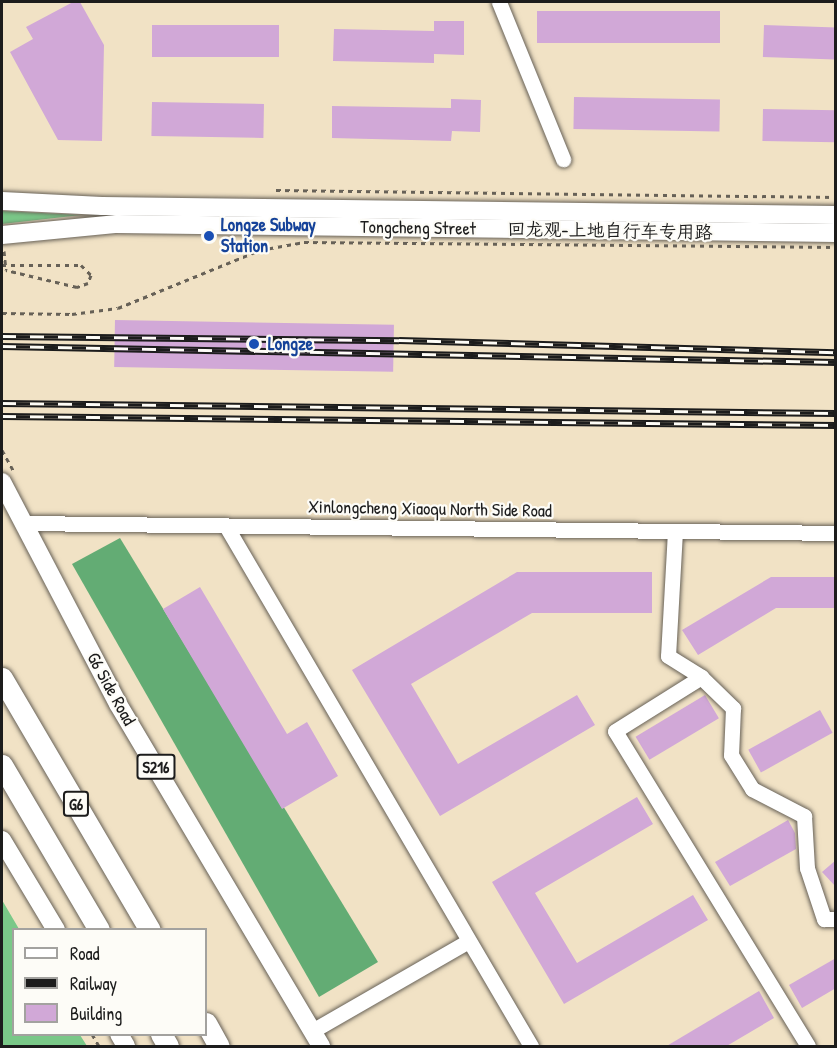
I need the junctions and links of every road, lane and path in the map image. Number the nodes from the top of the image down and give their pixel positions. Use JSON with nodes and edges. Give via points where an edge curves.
{"nodes":[{"id":1,"x":499,"y":2,"type":"edge"},
{"id":2,"x":563,"y":159,"type":"dead end"},
{"id":3,"x":267,"y":190,"type":"dead end"},
{"id":4,"x":836,"y":197,"type":"edge"},
{"id":5,"x":2,"y":201,"type":"edge"},
{"id":6,"x":836,"y":215,"type":"edge"},
{"id":7,"x":836,"y":233,"type":"edge"},
{"id":8,"x":3,"y":242,"type":"edge"},
{"id":9,"x":836,"y":247,"type":"edge"},
{"id":10,"x":2,"y":265,"type":"edge"},
{"id":11,"x":2,"y":313,"type":"edge"},
{"id":12,"x":2,"y":482,"type":"edge"},
{"id":13,"x":23,"y":523,"type":"junction"},
{"id":14,"x":226,"y":526,"type":"junction"},
{"id":15,"x":675,"y":531,"type":"junction"},
{"id":16,"x":836,"y":533,"type":"edge"},
{"id":17,"x":701,"y":677,"type":"junction"},
{"id":18,"x":2,"y":678,"type":"edge"},
{"id":19,"x":2,"y":765,"type":"edge"},
{"id":20,"x":2,"y":840,"type":"edge"},
{"id":21,"x":836,"y":919,"type":"edge"},
{"id":22,"x":55,"y":928,"type":"edge"},
{"id":23,"x":98,"y":928,"type":"edge"},
{"id":24,"x":149,"y":928,"type":"edge"},
{"id":25,"x":467,"y":942,"type":"junction"},
{"id":26,"x":207,"y":1025,"type":"edge"},
{"id":27,"x":316,"y":1039,"type":"edge"},
{"id":28,"x":219,"y":1047,"type":"edge"},
{"id":29,"x":531,"y":1047,"type":"edge"},
{"id":30,"x":808,"y":1047,"type":"edge"}],
"edges":[{"from":1,"to":2,"type":"street"},
{"from":3,"to":4,"type":"path"},
{"from":5,"to":6,"type":"main road","name":"Tongcheng Street","via":[[102,206]]},
{"from":7,"to":8,"type":"main road","name":"Tongcheng Street","via":[[117,224]]},
{"from":8,"to":10,"type":"path","bridge":true,"via":[[6,270],[77,287],[88,283],[91,275],[81,265]]},
{"from":9,"to":11,"type":"path","name":"回龙观-上地自行车专用路","bridge":true,"via":[[304,242],[260,250],[118,308],[72,314]]},
{"from":12,"to":13,"type":"main road","name":"G6 Side Road","number":"S216"},
{"from":13,"to":14,"type":"street","name":"Xinlongcheng Xiaoqu North Side Road"},
{"from":13,"to":27,"type":"main road","name":"G6 Side Road","number":"S216","via":[[118,704]]},
{"from":14,"to":15,"type":"street","name":"Xinlongcheng Xiaoqu North Side Road"},
{"from":14,"to":25,"type":"street"},
{"from":15,"to":16,"type":"street","name":"Xinlongcheng Xiaoqu North Side Road"},
{"from":15,"to":17,"type":"street","via":[[668,656]]},
{"from":17,"to":21,"type":"street","via":[[732,708],[731,755],[752,789],[804,816],[807,868],[824,919]]},
{"from":17,"to":30,"type":"street","via":[[615,730]]},
{"from":18,"to":24,"type":"highway","number":"G6"},
{"from":19,"to":23,"type":"highway","number":"G6"},
{"from":20,"to":22,"type":"main road"},
{"from":25,"to":27,"type":"street"},
{"from":25,"to":29,"type":"street"},
{"from":26,"to":28,"type":"highway"}]}
